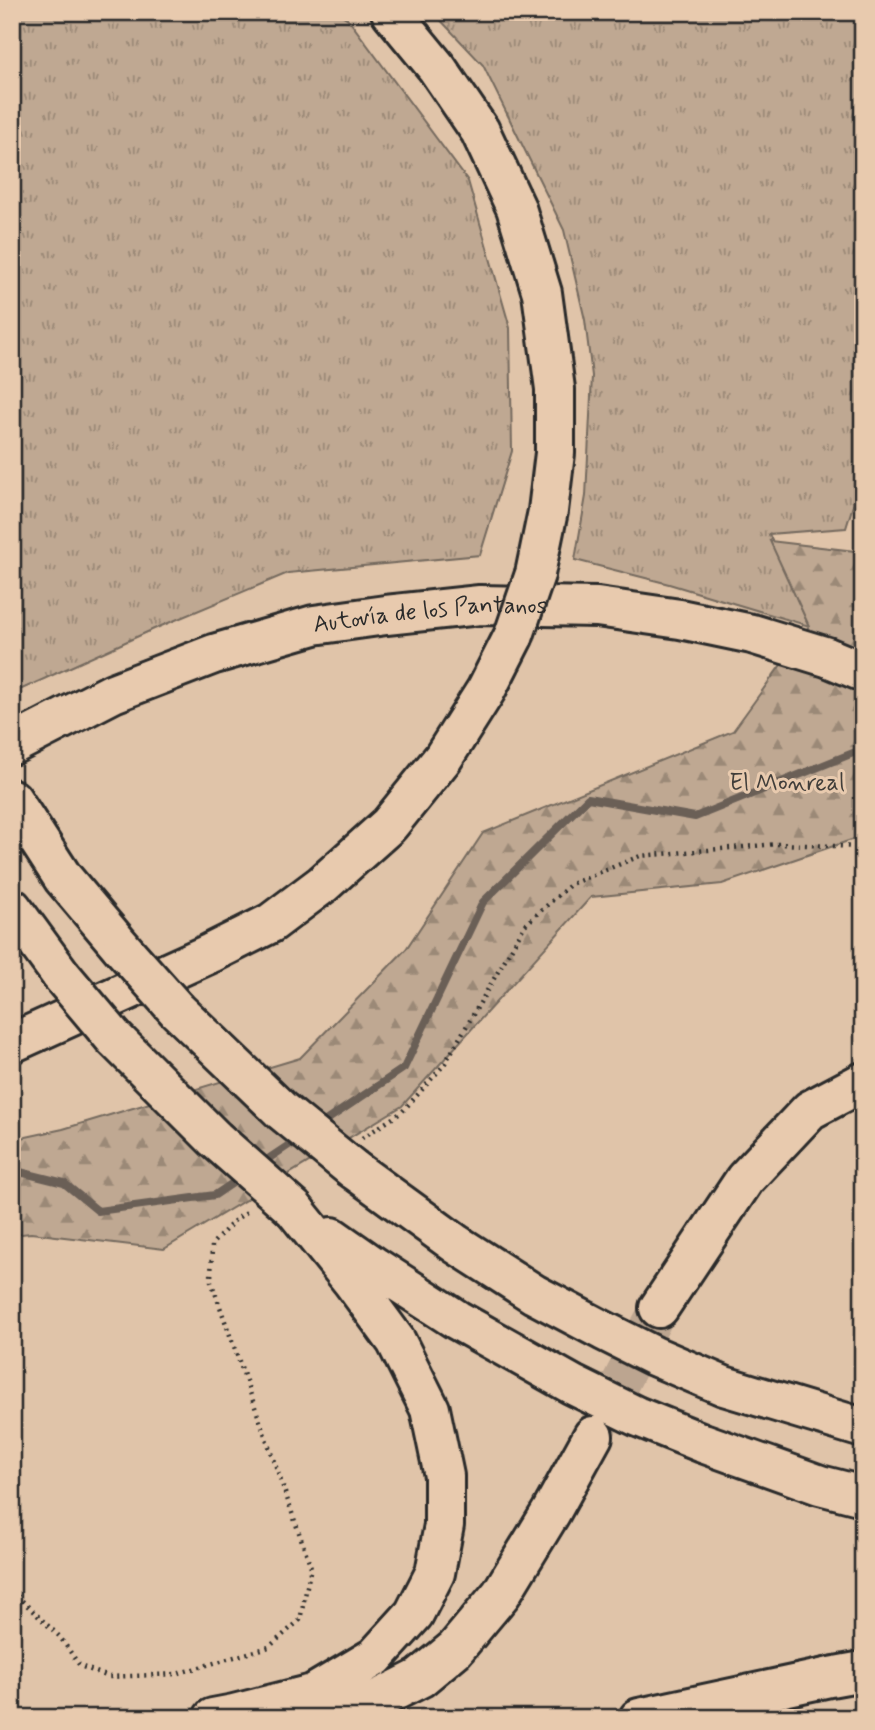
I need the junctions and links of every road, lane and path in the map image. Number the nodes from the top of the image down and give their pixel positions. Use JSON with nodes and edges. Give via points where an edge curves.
{"nodes":[{"id":1,"x":391,"y":12,"type":"edge"},
{"id":2,"x":863,"y":673,"type":"edge"},
{"id":3,"x":12,"y":745,"type":"edge"},
{"id":4,"x":12,"y":799,"type":"edge"},
{"id":5,"x":12,"y":908,"type":"edge"},
{"id":6,"x":12,"y":1043,"type":"edge"},
{"id":7,"x":863,"y":1082,"type":"edge"},
{"id":8,"x":294,"y":1209,"type":"junction"},
{"id":9,"x":659,"y":1308,"type":"tunnel mouth"},
{"id":10,"x":724,"y":1386,"type":"junction"},
{"id":11,"x":863,"y":1405,"type":"edge"},
{"id":12,"x":863,"y":1428,"type":"edge"},
{"id":13,"x":593,"y":1436,"type":"tunnel mouth"},
{"id":14,"x":863,"y":1496,"type":"edge"},
{"id":15,"x":863,"y":1671,"type":"edge"},
{"id":16,"x":213,"y":1718,"type":"edge"},
{"id":17,"x":339,"y":1718,"type":"edge"},
{"id":18,"x":639,"y":1718,"type":"edge"}],
"edges":[{"from":1,"to":6,"type":"main road","bridge":true,"via":[[480,131],[516,208],[542,293],[555,389],[555,453],[535,574],[514,635],[443,758],[389,825],[323,884],[271,923]]},
{"from":2,"to":3,"type":"main road","name":"Autovía de los Pantanos","via":[[752,634],[680,620],[597,607],[480,605],[314,625],[214,654],[113,693]]},
{"from":4,"to":10,"type":"main road","bridge":true,"via":[[64,878],[121,948],[177,1010],[282,1111],[456,1244],[534,1294],[654,1356]]},
{"from":5,"to":8,"type":"main road","bridge":true,"via":[[114,1038],[215,1139]]},
{"from":7,"to":9,"type":"main road","via":[[810,1110],[745,1180]]},
{"from":8,"to":14,"type":"main road","via":[[457,1320],[573,1385],[703,1443]]},
{"from":8,"to":16,"type":"main road","via":[[396,1341],[430,1409],[444,1476],[444,1525],[435,1573],[414,1614],[375,1657],[313,1694]]},
{"from":10,"to":11,"type":"main road","via":[[796,1387]]},
{"from":10,"to":12,"type":"main road"},
{"from":13,"to":17,"type":"main road","via":[[501,1594],[455,1649],[420,1678]]},
{"from":15,"to":18,"type":"main road"}]}
